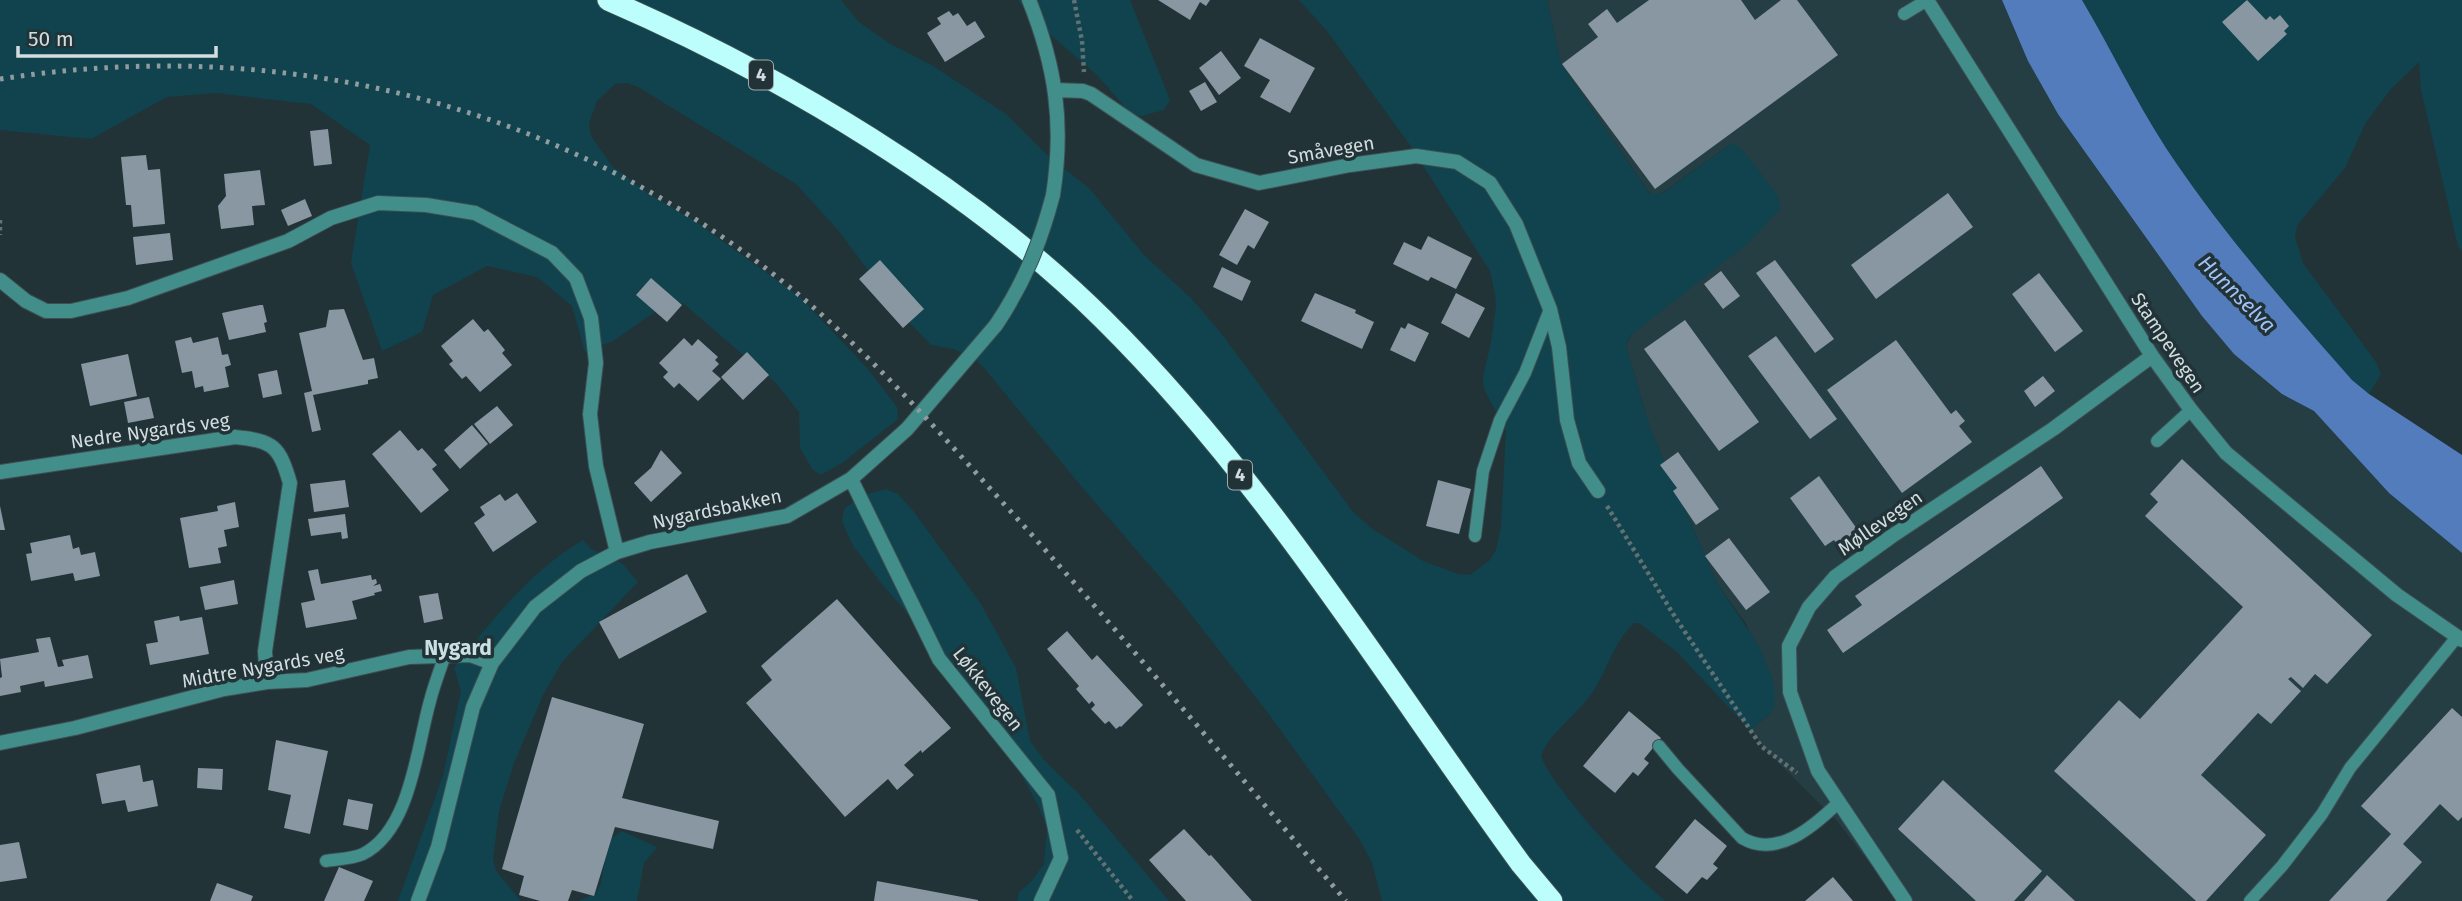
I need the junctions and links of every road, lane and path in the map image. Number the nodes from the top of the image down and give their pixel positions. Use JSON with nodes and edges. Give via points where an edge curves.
{"nodes":[{"id":1,"x":608,"y":0,"type":"edge"},
{"id":2,"x":1029,"y":0,"type":"edge"},
{"id":3,"x":1074,"y":0,"type":"edge"},
{"id":4,"x":1927,"y":0,"type":"edge"},
{"id":5,"x":1905,"y":14,"type":"dead end"},
{"id":6,"x":1056,"y":90,"type":"junction"},
{"id":7,"x":1083,"y":91,"type":"junction"},
{"id":8,"x":0,"y":220,"type":"edge"},
{"id":9,"x":0,"y":235,"type":"edge"},
{"id":10,"x":0,"y":280,"type":"edge"},
{"id":11,"x":1550,"y":309,"type":"junction"},
{"id":12,"x":2152,"y":356,"type":"junction"},
{"id":13,"x":2190,"y":410,"type":"junction"},
{"id":14,"x":2157,"y":441,"type":"dead end"},
{"id":15,"x":0,"y":472,"type":"edge"},
{"id":16,"x":851,"y":479,"type":"junction"},
{"id":17,"x":1598,"y":491,"type":"joint"},
{"id":18,"x":1475,"y":536,"type":"dead end"},
{"id":19,"x":617,"y":552,"type":"junction"},
{"id":20,"x":2459,"y":638,"type":"edge"},
{"id":21,"x":445,"y":655,"type":"junction"},
{"id":22,"x":492,"y":663,"type":"junction"},
{"id":23,"x":267,"y":682,"type":"junction"},
{"id":24,"x":0,"y":743,"type":"edge"},
{"id":25,"x":1659,"y":746,"type":"dead end"},
{"id":26,"x":1805,"y":779,"type":"dead end"},
{"id":27,"x":1838,"y":803,"type":"junction"},
{"id":28,"x":1073,"y":826,"type":"dead end"},
{"id":29,"x":326,"y":861,"type":"dead end"},
{"id":30,"x":418,"y":901,"type":"edge"},
{"id":31,"x":1041,"y":901,"type":"edge"},
{"id":32,"x":1133,"y":901,"type":"edge"},
{"id":33,"x":1552,"y":901,"type":"edge"},
{"id":34,"x":1905,"y":901,"type":"edge"},
{"id":35,"x":2250,"y":901,"type":"edge"}],
"edges":[{"from":1,"to":33,"type":"highway","number":"4","via":[[744,66],[898,157],[1025,250],[1102,318],[1223,452]]},
{"from":2,"to":6,"type":"street","name":"Nygardsbakken"},
{"from":3,"to":7,"type":"path","via":[[1083,55]]},
{"from":4,"to":5,"type":"lane"},
{"from":4,"to":12,"type":"street","name":"Stampevegen"},
{"from":6,"to":7,"type":"street","name":"Småvegen"},
{"from":6,"to":16,"type":"street","name":"Nygardsbakken","bridge":true,"via":[[1059,142],[1053,195],[1038,250],[1024,279],[965,364],[907,429]]},
{"from":7,"to":11,"type":"street","name":"Småvegen","via":[[1196,165],[1259,183],[1416,156],[1457,162],[1490,183],[1516,224]]},
{"from":8,"to":9,"type":"path"},
{"from":10,"to":19,"type":"street","via":[[47,311],[71,311],[128,298],[288,241],[331,218],[378,202],[475,213],[552,253],[576,278],[591,318],[596,363],[590,414],[596,466]]},
{"from":11,"to":17,"type":"street","name":"Småvegen","via":[[1567,420],[1579,463]]},
{"from":11,"to":18,"type":"lane","via":[[1483,471]]},
{"from":12,"to":13,"type":"street","name":"Stampevegen"},
{"from":12,"to":27,"type":"street","name":"Møllevegen","via":[[1835,577],[1809,607],[1789,646],[1790,692],[1818,771]]},
{"from":13,"to":14,"type":"lane"},
{"from":13,"to":20,"type":"street","name":"Stampevegen","via":[[2226,453],[2397,595]]},
{"from":15,"to":23,"type":"street","name":"Nedre Nygards veg","via":[[236,438],[273,446],[289,483],[266,638]]},
{"from":16,"to":19,"type":"street","name":"Nygardsbakken","via":[[787,516]]},
{"from":16,"to":31,"type":"street","name":"Løkkevegen","via":[[939,659],[1048,795],[1061,858]]},
{"from":17,"to":26,"type":"path","via":[[1761,746]]},
{"from":19,"to":22,"type":"street","name":"Nygardsbakken","via":[[581,571],[535,607]]},
{"from":20,"to":35,"type":"lane","name":"Stampevegen","via":[[2350,768],[2322,814]]},
{"from":21,"to":22,"type":"street","name":"Midtre Nygards veg","via":[[470,655]]},
{"from":21,"to":23,"type":"street","name":"Midtre Nygards veg","via":[[409,657],[307,680]]},
{"from":21,"to":29,"type":"lane","via":[[396,819],[380,841],[362,854]]},
{"from":22,"to":30,"type":"street","name":"Nygardsbakken","via":[[473,707],[438,847]]},
{"from":23,"to":24,"type":"street","name":"Midtre Nygards veg"},
{"from":25,"to":27,"type":"lane","via":[[1749,842],[1766,845],[1794,837]]},
{"from":27,"to":34,"type":"street","name":"Møllevegen"},
{"from":28,"to":32,"type":"path"}]}
